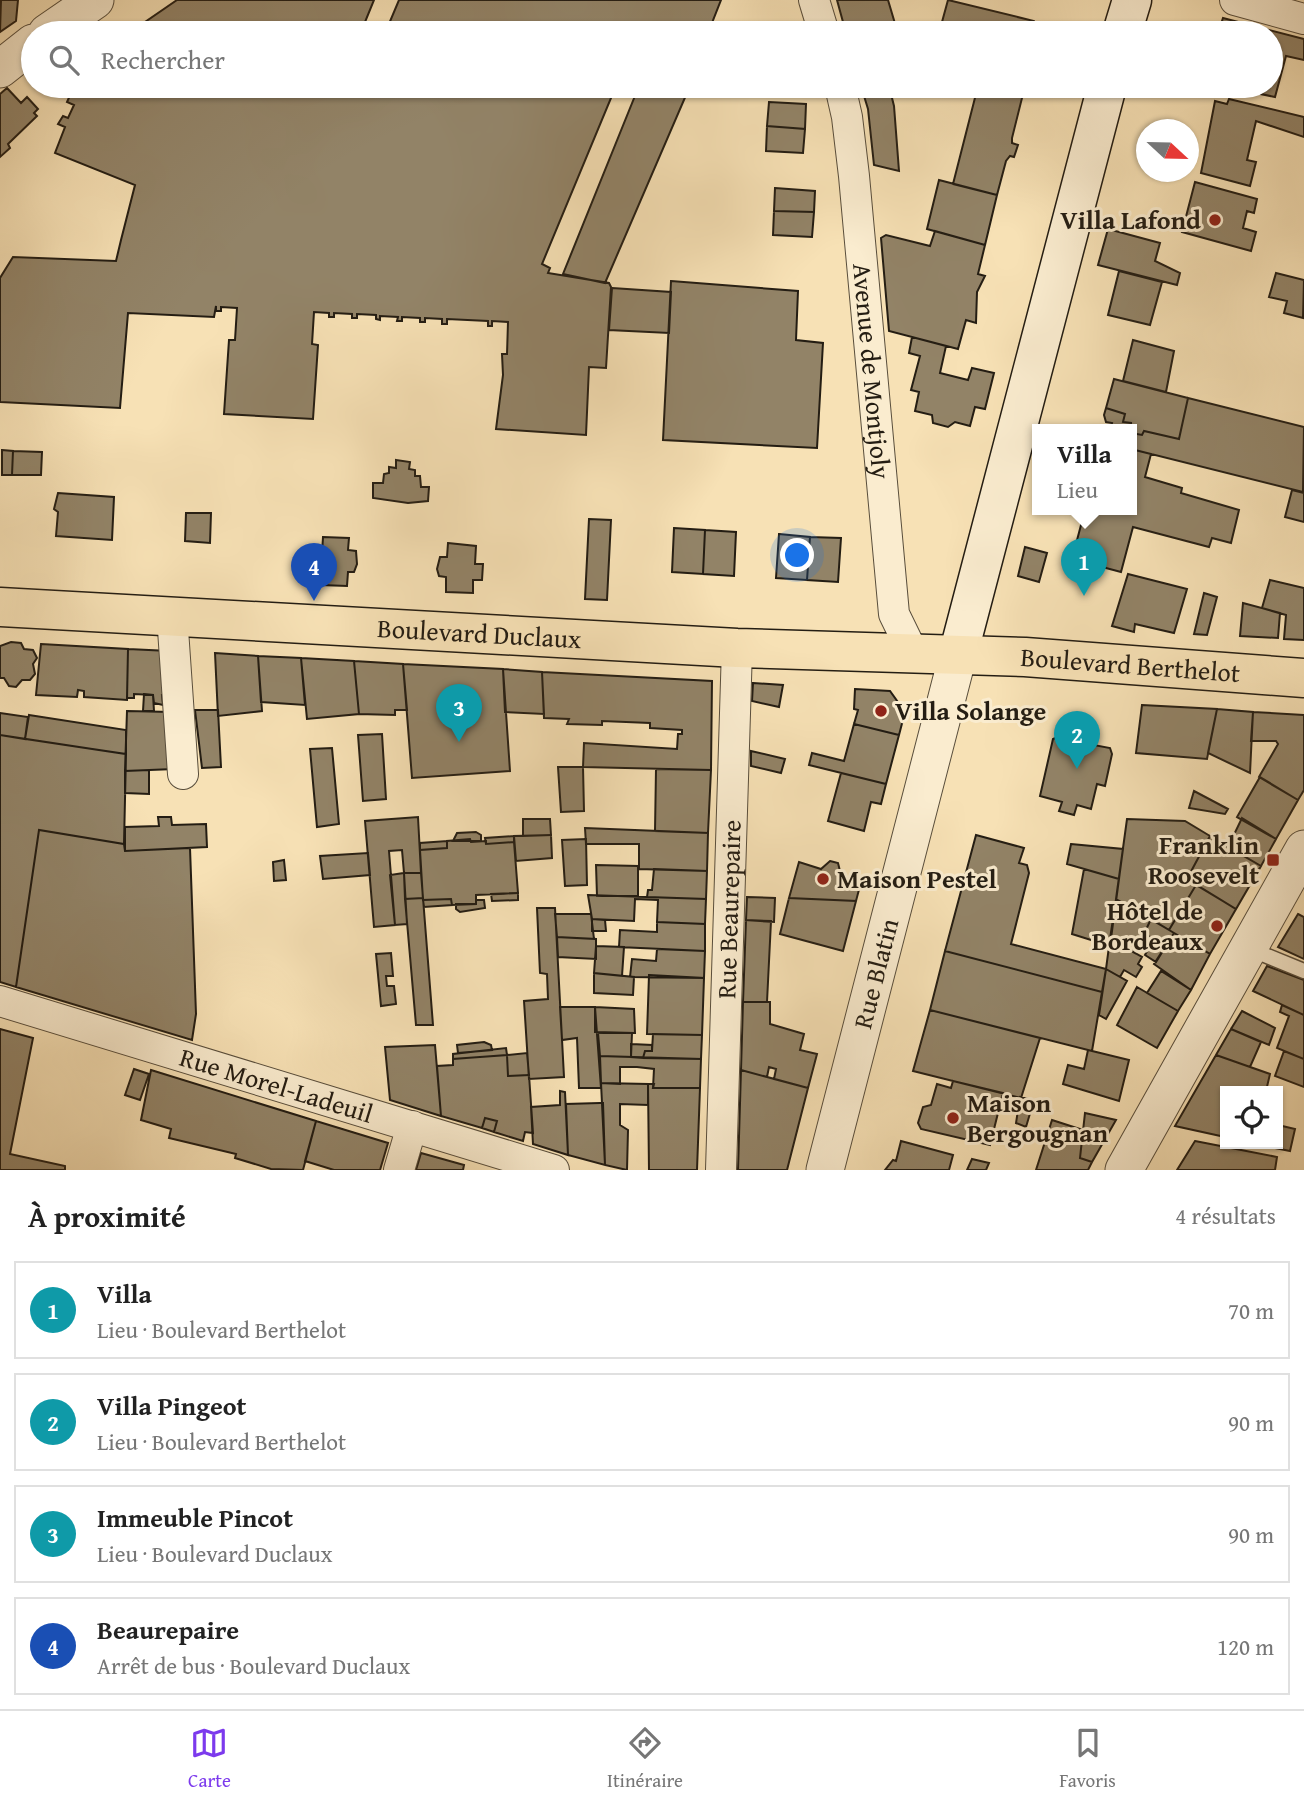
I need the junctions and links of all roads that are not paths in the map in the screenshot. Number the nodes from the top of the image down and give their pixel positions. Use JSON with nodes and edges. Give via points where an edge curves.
{"nodes":[{"id":1,"x":95,"y":0,"type":"edge"},
{"id":2,"x":814,"y":0,"type":"edge"},
{"id":3,"x":1132,"y":0,"type":"edge"},
{"id":4,"x":1235,"y":0,"type":"edge"},
{"id":5,"x":1304,"y":19,"type":"edge"},
{"id":6,"x":64,"y":21,"type":"edge"},
{"id":7,"x":820,"y":21,"type":"edge"},
{"id":8,"x":1126,"y":21,"type":"edge"},
{"id":9,"x":21,"y":52,"type":"edge"},
{"id":10,"x":0,"y":69,"type":"edge"},
{"id":11,"x":843,"y":98,"type":"edge"},
{"id":12,"x":1104,"y":98,"type":"edge"},
{"id":13,"x":0,"y":607,"type":"edge"},
{"id":14,"x":172,"y":615,"type":"junction"},
{"id":15,"x":737,"y":648,"type":"junction"},
{"id":16,"x":913,"y":653,"type":"junction"},
{"id":17,"x":958,"y":655,"type":"junction"},
{"id":18,"x":1304,"y":678,"type":"edge"},
{"id":19,"x":183,"y":774,"type":"dead end"},
{"id":20,"x":1304,"y":849,"type":"edge"},
{"id":21,"x":1249,"y":948,"type":"junction"},
{"id":22,"x":1304,"y":971,"type":"edge"},
{"id":23,"x":0,"y":1001,"type":"edge"},
{"id":24,"x":412,"y":1126,"type":"junction"},
{"id":25,"x":399,"y":1170,"type":"edge"},
{"id":26,"x":554,"y":1170,"type":"edge"},
{"id":27,"x":721,"y":1170,"type":"edge"},
{"id":28,"x":825,"y":1170,"type":"edge"},
{"id":29,"x":1124,"y":1170,"type":"edge"}],
"edges":[{"from":1,"to":6,"type":"street"},
{"from":2,"to":7,"type":"street"},
{"from":3,"to":8,"type":"main road"},
{"from":4,"to":5,"type":"street"},
{"from":9,"to":10,"type":"street"},
{"from":11,"to":16,"type":"street","name":"Avenue de Montjoly","via":[[894,614]]},
{"from":12,"to":17,"type":"main road"},
{"from":13,"to":14,"type":"main road","name":"Boulevard Duclaux"},
{"from":14,"to":15,"type":"main road","name":"Boulevard Duclaux"},
{"from":14,"to":19,"type":"street"},
{"from":15,"to":16,"type":"main road","name":"Boulevard Duclaux"},
{"from":15,"to":27,"type":"street","name":"Rue Beaurepaire"},
{"from":16,"to":17,"type":"main road","name":"Boulevard Duclaux"},
{"from":17,"to":18,"type":"main road","name":"Boulevard Berthelot"},
{"from":17,"to":28,"type":"street","name":"Rue Blatin"},
{"from":20,"to":21,"type":"street"},
{"from":21,"to":22,"type":"lane"},
{"from":21,"to":29,"type":"street"},
{"from":23,"to":24,"type":"street","name":"Rue Morel-Ladeuil"},
{"from":24,"to":25,"type":"street"},
{"from":24,"to":26,"type":"street","name":"Rue Morel-Ladeuil"}]}
